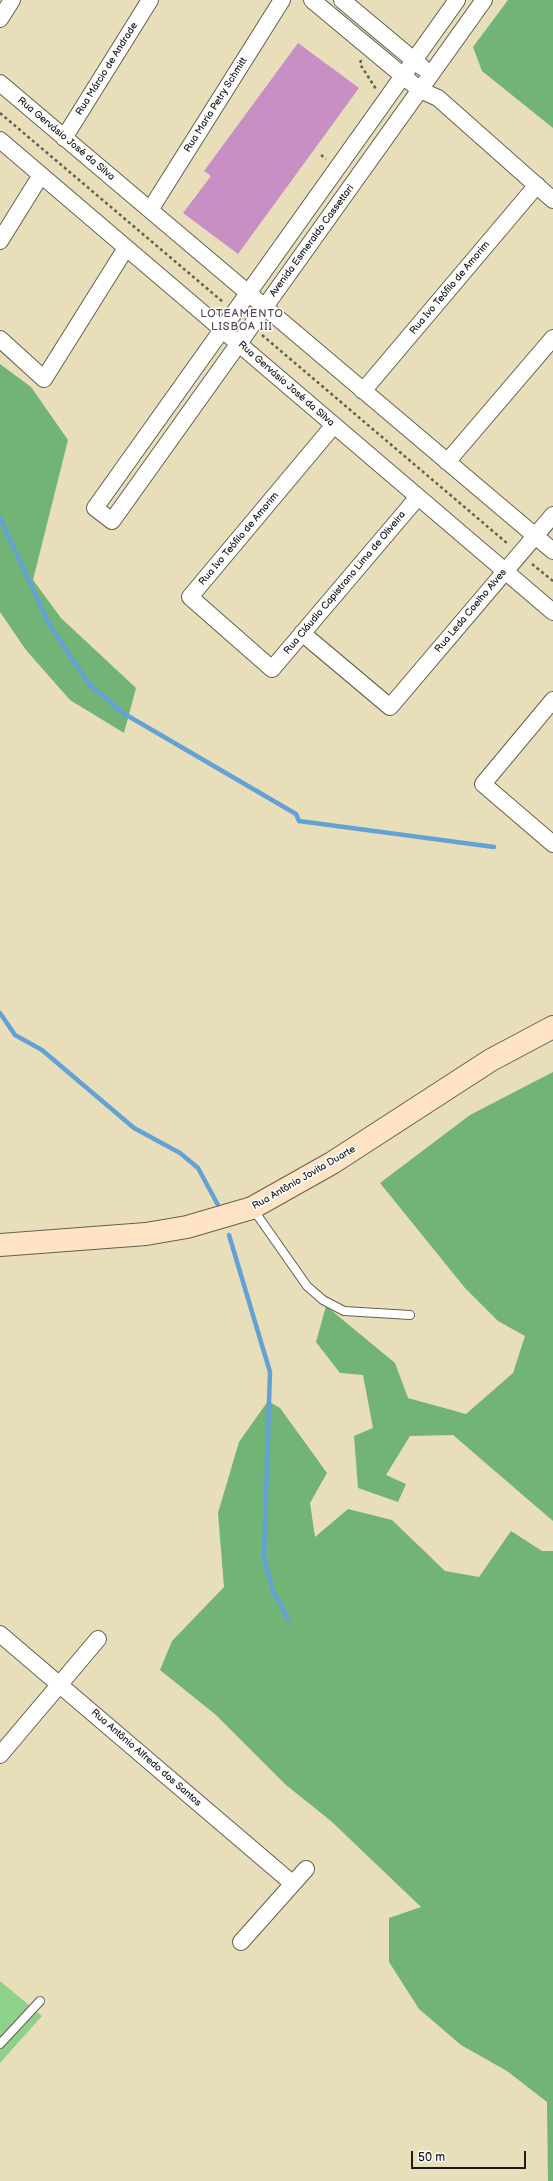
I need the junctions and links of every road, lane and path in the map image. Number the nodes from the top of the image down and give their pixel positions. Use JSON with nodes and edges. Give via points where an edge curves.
{"nodes":[{"id":1,"x":12,"y":0,"type":"edge"},
{"id":2,"x":150,"y":0,"type":"edge"},
{"id":3,"x":282,"y":0,"type":"edge"},
{"id":4,"x":312,"y":0,"type":"edge"},
{"id":5,"x":342,"y":0,"type":"edge"},
{"id":6,"x":457,"y":0,"type":"edge"},
{"id":7,"x":484,"y":0,"type":"edge"},
{"id":8,"x":0,"y":20,"type":"edge"},
{"id":9,"x":395,"y":44,"type":"junction"},
{"id":10,"x":367,"y":46,"type":"junction"},
{"id":11,"x":383,"y":59,"type":"junction"},
{"id":12,"x":414,"y":60,"type":"junction"},
{"id":13,"x":431,"y":75,"type":"junction"},
{"id":14,"x":402,"y":76,"type":"junction"},
{"id":15,"x":0,"y":84,"type":"edge"},
{"id":16,"x":420,"y":90,"type":"junction"},
{"id":17,"x":438,"y":98,"type":"junction"},
{"id":18,"x":385,"y":100,"type":"junction"},
{"id":19,"x":0,"y":114,"type":"edge"},
{"id":20,"x":64,"y":138,"type":"junction"},
{"id":21,"x":0,"y":140,"type":"edge"},
{"id":22,"x":41,"y":175,"type":"junction"},
{"id":23,"x":537,"y":185,"type":"junction"},
{"id":24,"x":553,"y":200,"type":"edge"},
{"id":25,"x":150,"y":210,"type":"junction"},
{"id":26,"x":0,"y":241,"type":"edge"},
{"id":27,"x":126,"y":248,"type":"junction"},
{"id":28,"x":248,"y":293,"type":"junction"},
{"id":29,"x":265,"y":307,"type":"junction"},
{"id":30,"x":234,"y":312,"type":"junction"},
{"id":31,"x":251,"y":326,"type":"junction"},
{"id":32,"x":222,"y":329,"type":"junction"},
{"id":33,"x":553,"y":338,"type":"edge"},
{"id":34,"x":0,"y":339,"type":"edge"},
{"id":35,"x":239,"y":344,"type":"junction"},
{"id":36,"x":363,"y":391,"type":"junction"},
{"id":37,"x":334,"y":425,"type":"junction"},
{"id":38,"x":447,"y":462,"type":"junction"},
{"id":39,"x":418,"y":497,"type":"junction"},
{"id":40,"x":553,"y":515,"type":"edge"},
{"id":41,"x":535,"y":536,"type":"junction"},
{"id":42,"x":553,"y":551,"type":"edge"},
{"id":43,"x":520,"y":554,"type":"junction"},
{"id":44,"x":505,"y":571,"type":"junction"},
{"id":45,"x":553,"y":581,"type":"edge"},
{"id":46,"x":553,"y":612,"type":"edge"},
{"id":47,"x":302,"y":633,"type":"junction"},
{"id":48,"x":272,"y":669,"type":"joint"},
{"id":49,"x":553,"y":700,"type":"edge"},
{"id":50,"x":553,"y":844,"type":"edge"},
{"id":51,"x":553,"y":1027,"type":"edge"},
{"id":52,"x":252,"y":1208,"type":"junction"},
{"id":53,"x":0,"y":1245,"type":"edge"},
{"id":54,"x":410,"y":1315,"type":"dead end"},
{"id":55,"x":0,"y":1634,"type":"edge"},
{"id":56,"x":98,"y":1639,"type":"dead end"},
{"id":57,"x":60,"y":1684,"type":"junction"},
{"id":58,"x":0,"y":1755,"type":"edge"},
{"id":59,"x":306,"y":1869,"type":"dead end"},
{"id":60,"x":292,"y":1883,"type":"junction"},
{"id":61,"x":242,"y":1942,"type":"dead end"},
{"id":62,"x":40,"y":2002,"type":"dead end"},
{"id":63,"x":0,"y":2044,"type":"edge"}],
"edges":[{"from":1,"to":8,"type":"street"},
{"from":2,"to":20,"type":"street","name":"Rua Márcio de Andrade"},
{"from":3,"to":25,"type":"street","name":"Rua Maria Petry Schmitt"},
{"from":4,"to":10,"type":"street"},
{"from":5,"to":9,"type":"street"},
{"from":6,"to":12,"type":"street"},
{"from":7,"to":13,"type":"street","name":"Avenida Esmeraldo Cassettari"},
{"from":9,"to":11,"type":"street","via":[[391,57]]},
{"from":9,"to":12,"type":"street"},
{"from":10,"to":11,"type":"street"},
{"from":10,"to":18,"type":"path","via":[[360,64]]},
{"from":11,"to":14,"type":"street"},
{"from":12,"to":13,"type":"street"},
{"from":12,"to":14,"type":"street"},
{"from":13,"to":16,"type":"street","name":"Avenida Esmeraldo Cassettari"},
{"from":13,"to":17,"type":"street"},
{"from":14,"to":16,"type":"street"},
{"from":14,"to":18,"type":"street"},
{"from":15,"to":20,"type":"street","name":"Rua Gervásio José da Silva"},
{"from":16,"to":17,"type":"street"},
{"from":16,"to":29,"type":"street","name":"Avenida Esmeraldo Cassettari"},
{"from":17,"to":23,"type":"street"},
{"from":18,"to":28,"type":"street"},
{"from":19,"to":30,"type":"path"},
{"from":20,"to":25,"type":"street","name":"Rua Gervásio José da Silva"},
{"from":21,"to":22,"type":"street","name":"Rua Gervásio José da Silva"},
{"from":22,"to":26,"type":"street"},
{"from":22,"to":27,"type":"street","name":"Rua Gervásio José da Silva"},
{"from":23,"to":24,"type":"street"},
{"from":23,"to":36,"type":"street","name":"Rua Ivo Teófilo de Amorim"},
{"from":25,"to":28,"type":"street","name":"Rua Gervásio José da Silva"},
{"from":27,"to":32,"type":"street","name":"Rua Gervásio José da Silva"},
{"from":27,"to":34,"type":"street","via":[[44,378]]},
{"from":28,"to":29,"type":"street","name":"Rua Gervásio José da Silva"},
{"from":28,"to":30,"type":"street"},
{"from":29,"to":31,"type":"street","name":"Avenida Esmeraldo Cassettari"},
{"from":29,"to":36,"type":"street","name":"Rua Gervásio José da Silva"},
{"from":30,"to":32,"type":"street"},
{"from":31,"to":35,"type":"street","name":"Avenida Esmeraldo Cassettari"},
{"from":31,"to":43,"type":"path"},
{"from":32,"to":35,"type":"street","name":"Rua Gervásio José da Silva"},
{"from":32,"to":35,"type":"street","name":"Avenida Esmeraldo Cassettari","via":[[95,508],[112,521]]},
{"from":33,"to":38,"type":"street"},
{"from":35,"to":37,"type":"street","name":"Rua Gervásio José da Silva"},
{"from":36,"to":38,"type":"street","name":"Rua Gervásio José da Silva"},
{"from":37,"to":39,"type":"street","name":"Rua Gervásio José da Silva"},
{"from":37,"to":48,"type":"street","name":"Rua Ivo Teófilo de Amorim","via":[[190,597]]},
{"from":38,"to":41,"type":"street","name":"Rua Gervásio José da Silva"},
{"from":39,"to":44,"type":"street","name":"Rua Gervásio José da Silva"},
{"from":39,"to":47,"type":"street","name":"Rua Cláudio Capistrano Lima de Oliveira"},
{"from":40,"to":41,"type":"street","name":"Rua Leda Coelho Alves"},
{"from":41,"to":42,"type":"street","name":"Rua Gervásio José da Silva"},
{"from":41,"to":43,"type":"street","name":"Rua Leda Coelho Alves"},
{"from":43,"to":44,"type":"street","name":"Rua Leda Coelho Alves"},
{"from":43,"to":45,"type":"path"},
{"from":44,"to":46,"type":"street","name":"Rua Gervásio José da Silva"},
{"from":44,"to":47,"type":"street","name":"Rua Leda Coelho Alves","via":[[390,706]]},
{"from":47,"to":48,"type":"street","name":"Rua Cláudio Capistrano Lima de Oliveira"},
{"from":49,"to":50,"type":"street","via":[[483,784]]},
{"from":51,"to":52,"type":"main road","name":"Rua Antônio Jovita Duarte","via":[[491,1060],[332,1163]]},
{"from":52,"to":53,"type":"main road","name":"Rua Antônio Jovita Duarte","via":[[187,1227],[153,1233]]},
{"from":52,"to":54,"type":"lane","via":[[307,1286],[324,1300],[344,1311]]},
{"from":55,"to":57,"type":"street","name":"Rua Antônio Alfredo dos Santos"},
{"from":56,"to":57,"type":"street"},
{"from":57,"to":58,"type":"street"},
{"from":57,"to":60,"type":"street","name":"Rua Antônio Alfredo dos Santos"},
{"from":59,"to":60,"type":"street"},
{"from":60,"to":61,"type":"street"},
{"from":62,"to":63,"type":"lane"}]}
